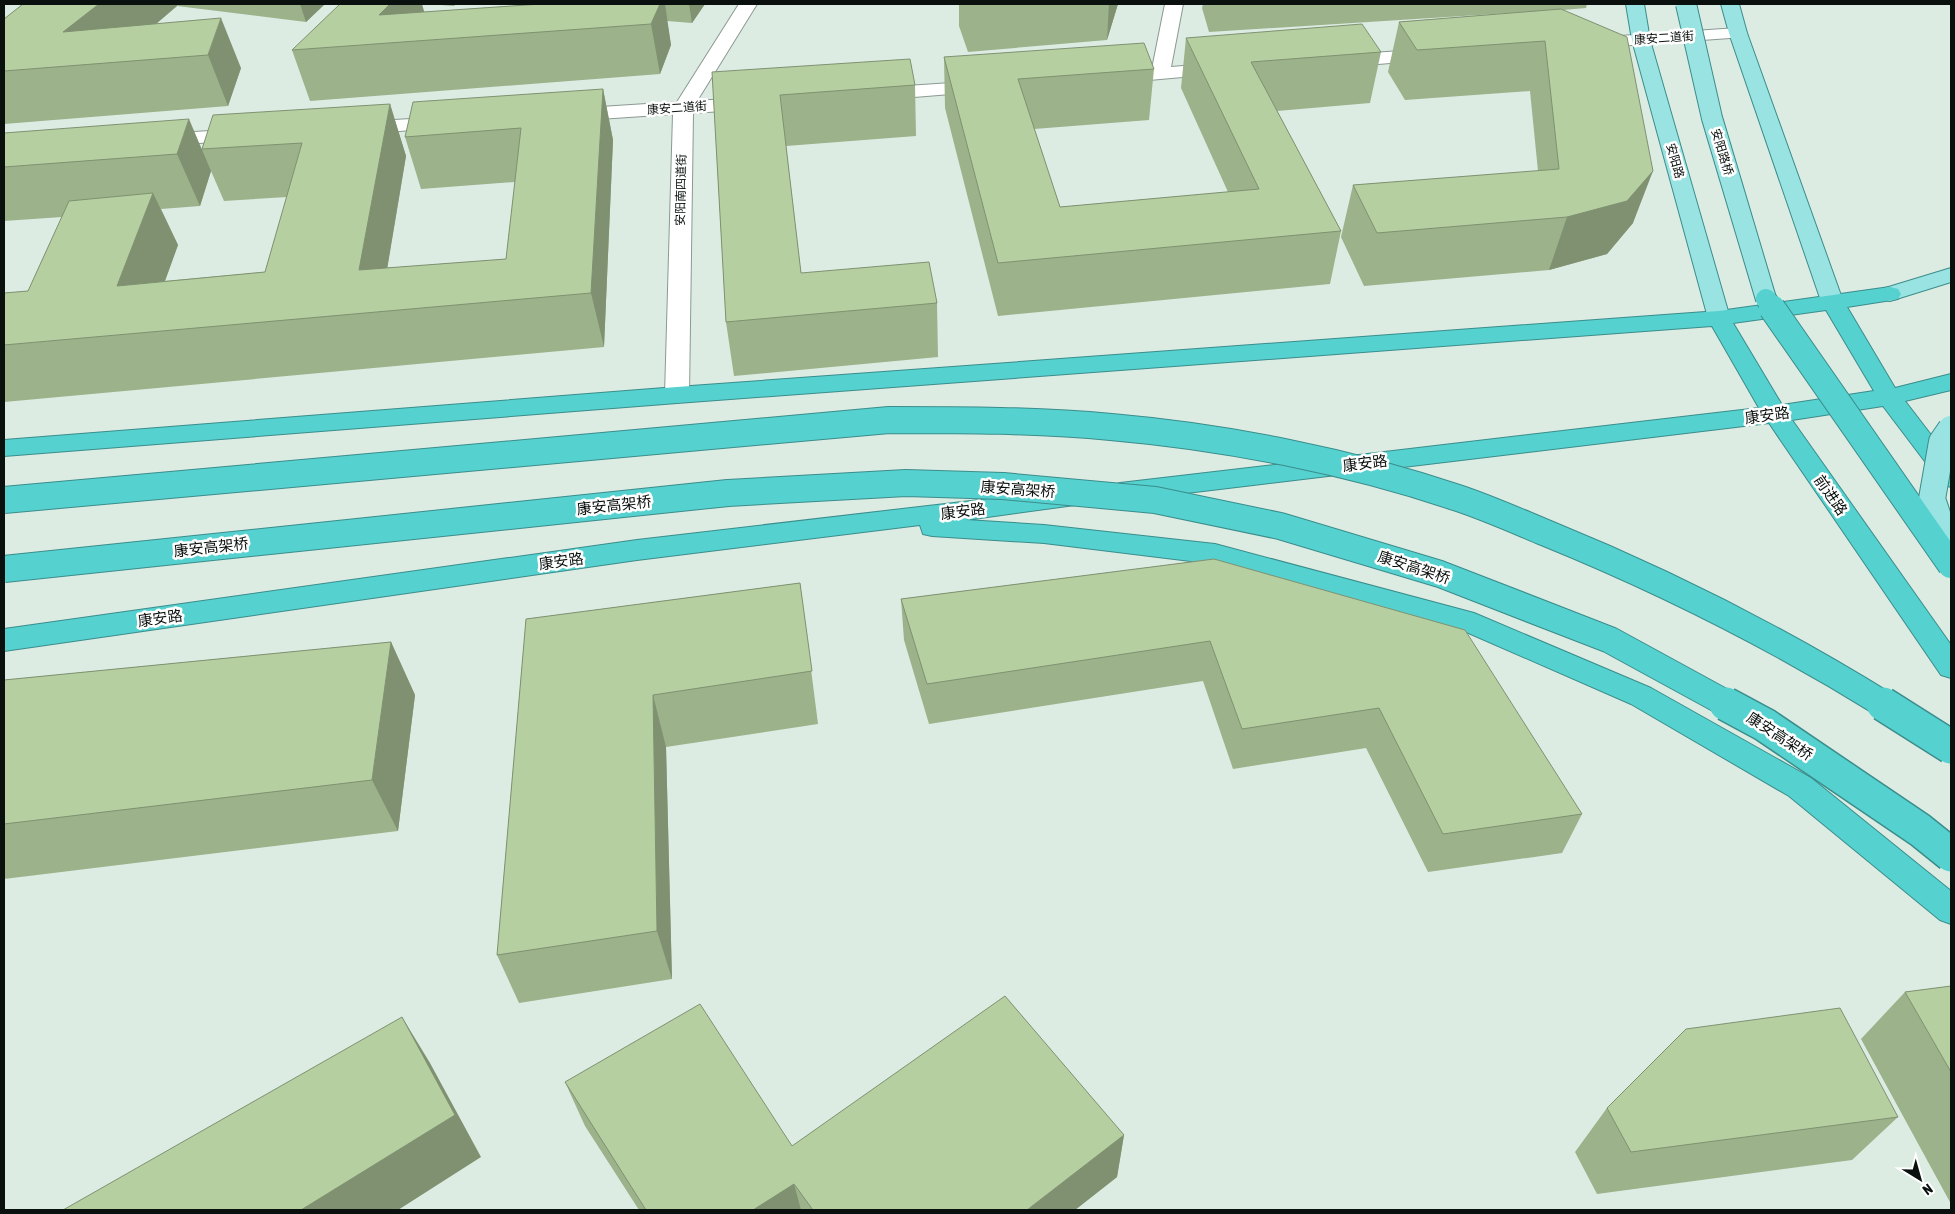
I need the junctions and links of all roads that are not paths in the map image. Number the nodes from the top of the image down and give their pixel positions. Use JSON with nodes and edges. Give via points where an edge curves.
{"nodes":[{"id":1,"x":748,"y":4,"type":"edge"},
{"id":2,"x":1174,"y":4,"type":"edge"},
{"id":3,"x":1635,"y":4,"type":"edge"},
{"id":4,"x":1686,"y":4,"type":"edge"},
{"id":5,"x":1730,"y":4,"type":"edge"},
{"id":6,"x":1738,"y":33,"type":"junction"},
{"id":7,"x":1641,"y":40,"type":"junction"},
{"id":8,"x":1573,"y":45,"type":"edge"},
{"id":9,"x":1445,"y":54,"type":"edge"},
{"id":10,"x":1327,"y":62,"type":"edge"},
{"id":11,"x":1239,"y":68,"type":"edge"},
{"id":12,"x":1160,"y":74,"type":"junction"},
{"id":13,"x":1101,"y":78,"type":"edge"},
{"id":14,"x":1001,"y":85,"type":"edge"},
{"id":15,"x":862,"y":95,"type":"edge"},
{"id":16,"x":772,"y":102,"type":"edge"},
{"id":17,"x":683,"y":108,"type":"junction"},
{"id":18,"x":555,"y":116,"type":"edge"},
{"id":19,"x":466,"y":121,"type":"edge"},
{"id":20,"x":338,"y":129,"type":"edge"},
{"id":21,"x":260,"y":134,"type":"edge"},
{"id":22,"x":142,"y":141,"type":"edge"},
{"id":23,"x":1951,"y":275,"type":"edge"},
{"id":24,"x":1890,"y":294,"type":"joint"},
{"id":25,"x":1766,"y":299,"type":"joint"},
{"id":26,"x":1832,"y":301,"type":"junction"},
{"id":27,"x":1719,"y":318,"type":"junction"},
{"id":28,"x":1951,"y":382,"type":"edge"},
{"id":29,"x":677,"y":395,"type":"junction"},
{"id":30,"x":1889,"y":397,"type":"junction"},
{"id":31,"x":1774,"y":414,"type":"junction"},
{"id":32,"x":1951,"y":429,"type":"edge"},
{"id":33,"x":4,"y":448,"type":"edge"},
{"id":34,"x":1950,"y":476,"type":"edge"},
{"id":35,"x":4,"y":500,"type":"edge"},
{"id":36,"x":861,"y":523,"type":"junction"},
{"id":37,"x":1951,"y":556,"type":"edge"},
{"id":38,"x":1951,"y":564,"type":"edge"},
{"id":39,"x":4,"y":569,"type":"edge"},
{"id":40,"x":4,"y":640,"type":"edge"},
{"id":41,"x":1951,"y":667,"type":"edge"},
{"id":42,"x":1951,"y":747,"type":"edge"},
{"id":43,"x":1951,"y":855,"type":"edge"},
{"id":44,"x":1951,"y":910,"type":"edge"}],
"edges":[{"from":1,"to":17,"type":"street"},
{"from":2,"to":12,"type":"street"},
{"from":3,"to":7,"type":"main road","name":"安阳路"},
{"from":4,"to":25,"type":"main road","name":"安阳路桥","bridge":true,"via":[[1712,118]]},
{"from":5,"to":6,"type":"main road"},
{"from":6,"to":7,"type":"street","name":"康安二道街"},
{"from":6,"to":26,"type":"main road"},
{"from":7,"to":8,"type":"street","name":"康安二道街"},
{"from":7,"to":27,"type":"main road","name":"安阳路"},
{"from":9,"to":10,"type":"street"},
{"from":11,"to":12,"type":"street"},
{"from":12,"to":13,"type":"street"},
{"from":14,"to":15,"type":"street"},
{"from":16,"to":17,"type":"street","name":"康安二道街"},
{"from":17,"to":18,"type":"street","name":"康安二道街"},
{"from":17,"to":29,"type":"street","name":"安阳南四道街"},
{"from":19,"to":20,"type":"street"},
{"from":21,"to":22,"type":"street"},
{"from":23,"to":24,"type":"main road"},
{"from":24,"to":26,"type":"highway"},
{"from":25,"to":38,"type":"highway","bridge":true},
{"from":26,"to":27,"type":"highway"},
{"from":26,"to":30,"type":"highway"},
{"from":27,"to":29,"type":"highway"},
{"from":27,"to":31,"type":"highway","name":"前进路"},
{"from":28,"to":30,"type":"highway","name":"康安路"},
{"from":29,"to":33,"type":"highway"},
{"from":30,"to":31,"type":"highway","name":"康安路"},
{"from":30,"to":34,"type":"highway"},
{"from":31,"to":36,"type":"highway","name":"康安路"},
{"from":31,"to":41,"type":"highway","name":"前进路"},
{"from":32,"to":37,"type":"main road","bridge":true,"via":[[1942,442],[1932,499]]},
{"from":35,"to":42,"type":"highway","bridge":true,"via":[[889,420],[1066,423],[1203,438],[1281,453],[1444,494],[1601,554],[1751,626]]},
{"from":36,"to":40,"type":"highway","name":"康安路","via":[[637,550]]},
{"from":36,"to":44,"type":"highway","via":[[1044,534],[1215,554],[1464,620],[1641,696],[1800,787]]},
{"from":39,"to":43,"type":"highway","name":"康安高架桥","bridge":true,"via":[[728,493],[818,487],[906,483],[1003,486],[1155,500],[1280,526],[1440,574],[1610,640],[1765,724],[1920,830]]}]}
